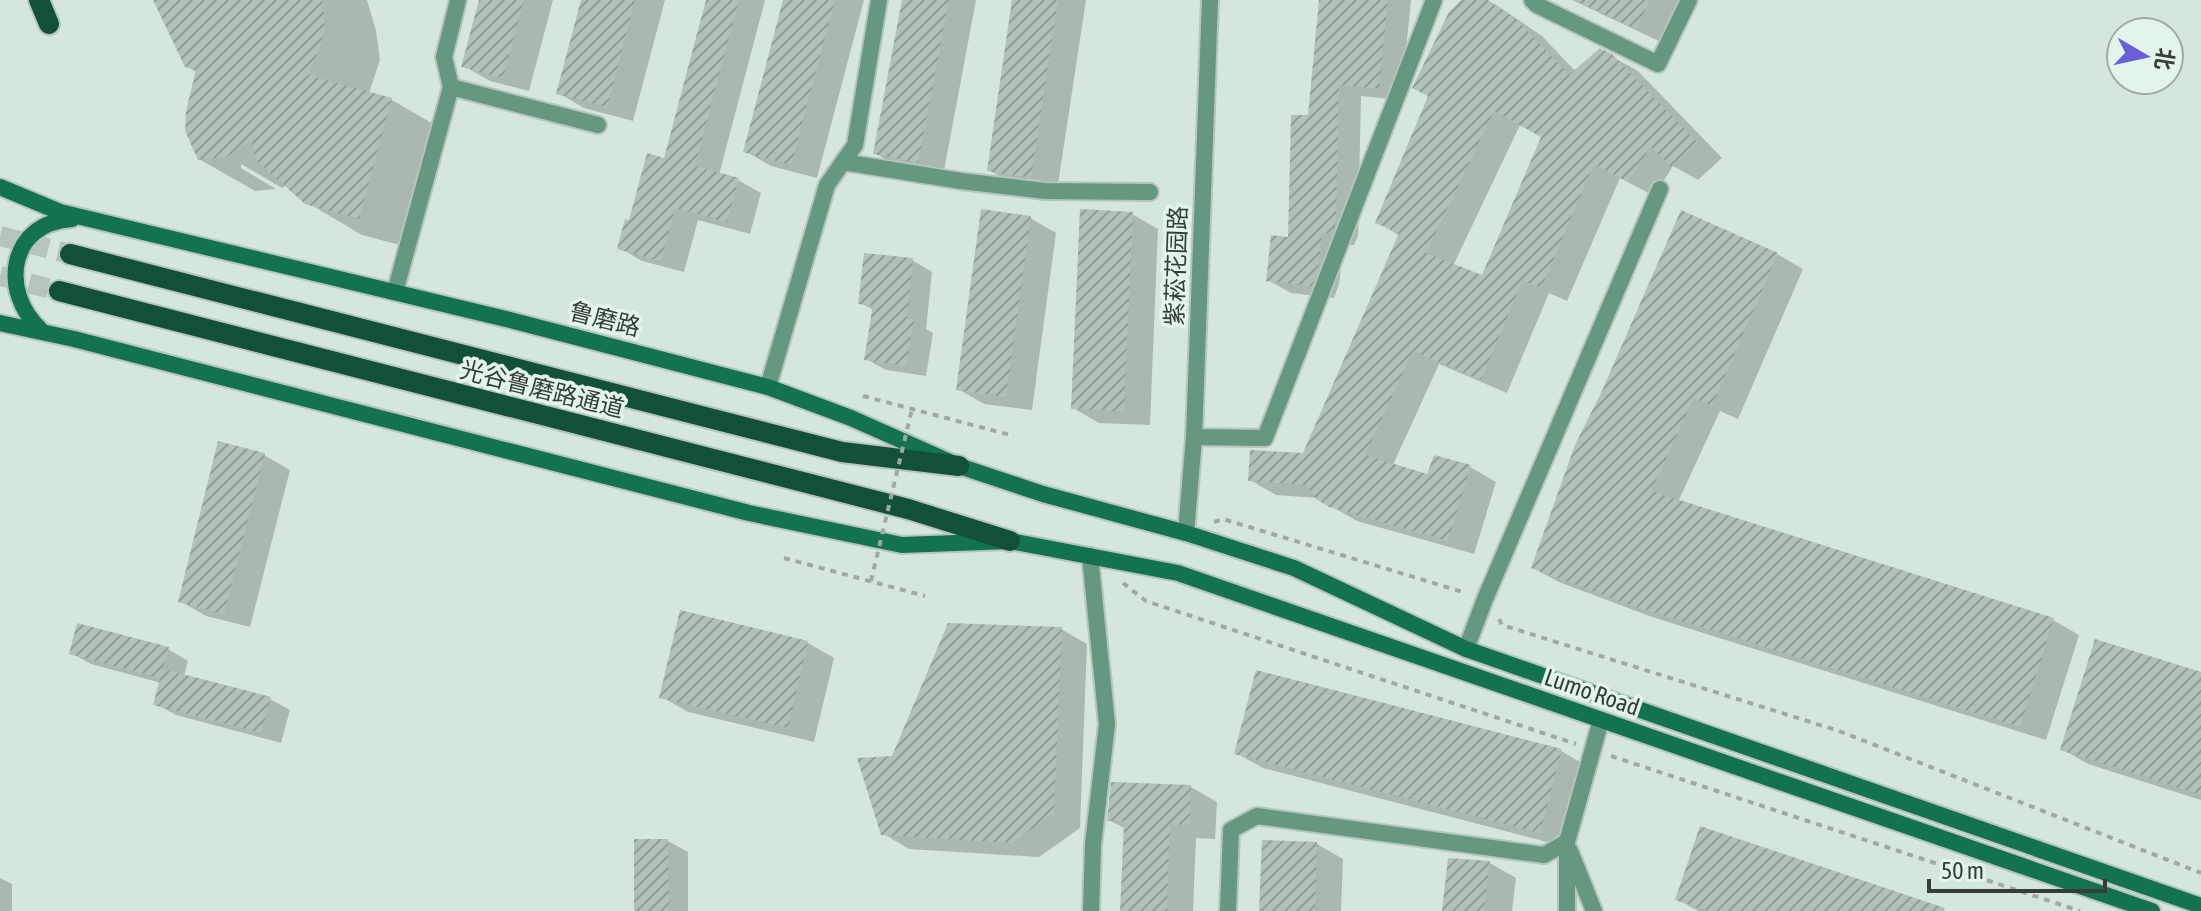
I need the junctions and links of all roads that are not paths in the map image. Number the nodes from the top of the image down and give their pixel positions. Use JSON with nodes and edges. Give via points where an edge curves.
{"nodes":[{"id":1,"x":39,"y":0,"type":"edge"},
{"id":2,"x":458,"y":0,"type":"edge"},
{"id":3,"x":879,"y":0,"type":"edge"},
{"id":4,"x":1210,"y":0,"type":"edge"},
{"id":5,"x":1434,"y":0,"type":"edge"},
{"id":6,"x":1532,"y":0,"type":"edge"},
{"id":7,"x":1689,"y":0,"type":"edge"},
{"id":8,"x":49,"y":24,"type":"dead end"},
{"id":9,"x":451,"y":87,"type":"junction"},
{"id":10,"x":598,"y":125,"type":"dead end"},
{"id":11,"x":843,"y":162,"type":"junction"},
{"id":12,"x":0,"y":187,"type":"edge"},
{"id":13,"x":1660,"y":189,"type":"dead end"},
{"id":14,"x":1150,"y":192,"type":"dead end"},
{"id":15,"x":86,"y":218,"type":"junction"},
{"id":16,"x":70,"y":254,"type":"tunnel mouth"},
{"id":17,"x":59,"y":291,"type":"tunnel mouth"},
{"id":18,"x":395,"y":292,"type":"junction"},
{"id":19,"x":0,"y":323,"type":"edge"},
{"id":20,"x":45,"y":332,"type":"junction"},
{"id":21,"x":768,"y":387,"type":"junction"},
{"id":22,"x":1194,"y":437,"type":"junction"},
{"id":23,"x":959,"y":466,"type":"junction"},
{"id":24,"x":1186,"y":533,"type":"junction"},
{"id":25,"x":1010,"y":541,"type":"junction"},
{"id":26,"x":1090,"y":556,"type":"junction"},
{"id":27,"x":1466,"y":649,"type":"junction"},
{"id":28,"x":1601,"y":720,"type":"junction"},
{"id":29,"x":1567,"y":842,"type":"junction"},
{"id":30,"x":2201,"y":906,"type":"edge"},
{"id":31,"x":1091,"y":911,"type":"edge"},
{"id":32,"x":1228,"y":911,"type":"edge"},
{"id":33,"x":1567,"y":911,"type":"edge"},
{"id":34,"x":1594,"y":911,"type":"edge"},
{"id":35,"x":2152,"y":911,"type":"edge"}],
"edges":[{"from":1,"to":8,"type":"main road"},
{"from":2,"to":9,"type":"street","via":[[444,57]]},
{"from":3,"to":11,"type":"street","via":[[855,145]]},
{"from":4,"to":22,"type":"street","name":"紫菘花园路"},
{"from":5,"to":22,"type":"street","via":[[1265,438]]},
{"from":6,"to":7,"type":"street","via":[[1658,64]]},
{"from":9,"to":10,"type":"street"},
{"from":9,"to":18,"type":"street"},
{"from":11,"to":14,"type":"street","via":[[1045,191]]},
{"from":11,"to":21,"type":"street","via":[[827,185]]},
{"from":12,"to":15,"type":"main road","name":"鲁磨路"},
{"from":13,"to":27,"type":"street"},
{"from":15,"to":18,"type":"main road","name":"鲁磨路"},
{"from":15,"to":20,"type":"main road","via":[[39,226],[17,245],[11,258],[13,300],[20,313]]},
{"from":16,"to":23,"type":"main road","name":"光谷鲁磨路通道","via":[[842,452]]},
{"from":17,"to":25,"type":"main road","name":"光谷鲁磨路通道","via":[[908,509]]},
{"from":18,"to":21,"type":"main road","name":"鲁磨路"},
{"from":19,"to":20,"type":"main road"},
{"from":20,"to":25,"type":"main road","via":[[749,513],[902,545]]},
{"from":21,"to":23,"type":"main road","name":"鲁磨路"},
{"from":22,"to":24,"type":"street","name":"紫菘花园路"},
{"from":23,"to":24,"type":"main road","name":"鲁磨路"},
{"from":24,"to":27,"type":"main road","name":"Lumo Road","via":[[1294,568]]},
{"from":25,"to":26,"type":"main road","name":"Lumo Road"},
{"from":26,"to":28,"type":"main road","name":"Lumo Road","via":[[1178,573]]},
{"from":26,"to":31,"type":"street","via":[[1107,724]]},
{"from":27,"to":30,"type":"main road","name":"Lumo Road"},
{"from":28,"to":29,"type":"street"},
{"from":28,"to":35,"type":"main road","name":"Lumo Road"},
{"from":29,"to":32,"type":"street","via":[[1544,855],[1257,816],[1231,830]]},
{"from":29,"to":33,"type":"street"},
{"from":29,"to":34,"type":"street"}]}
